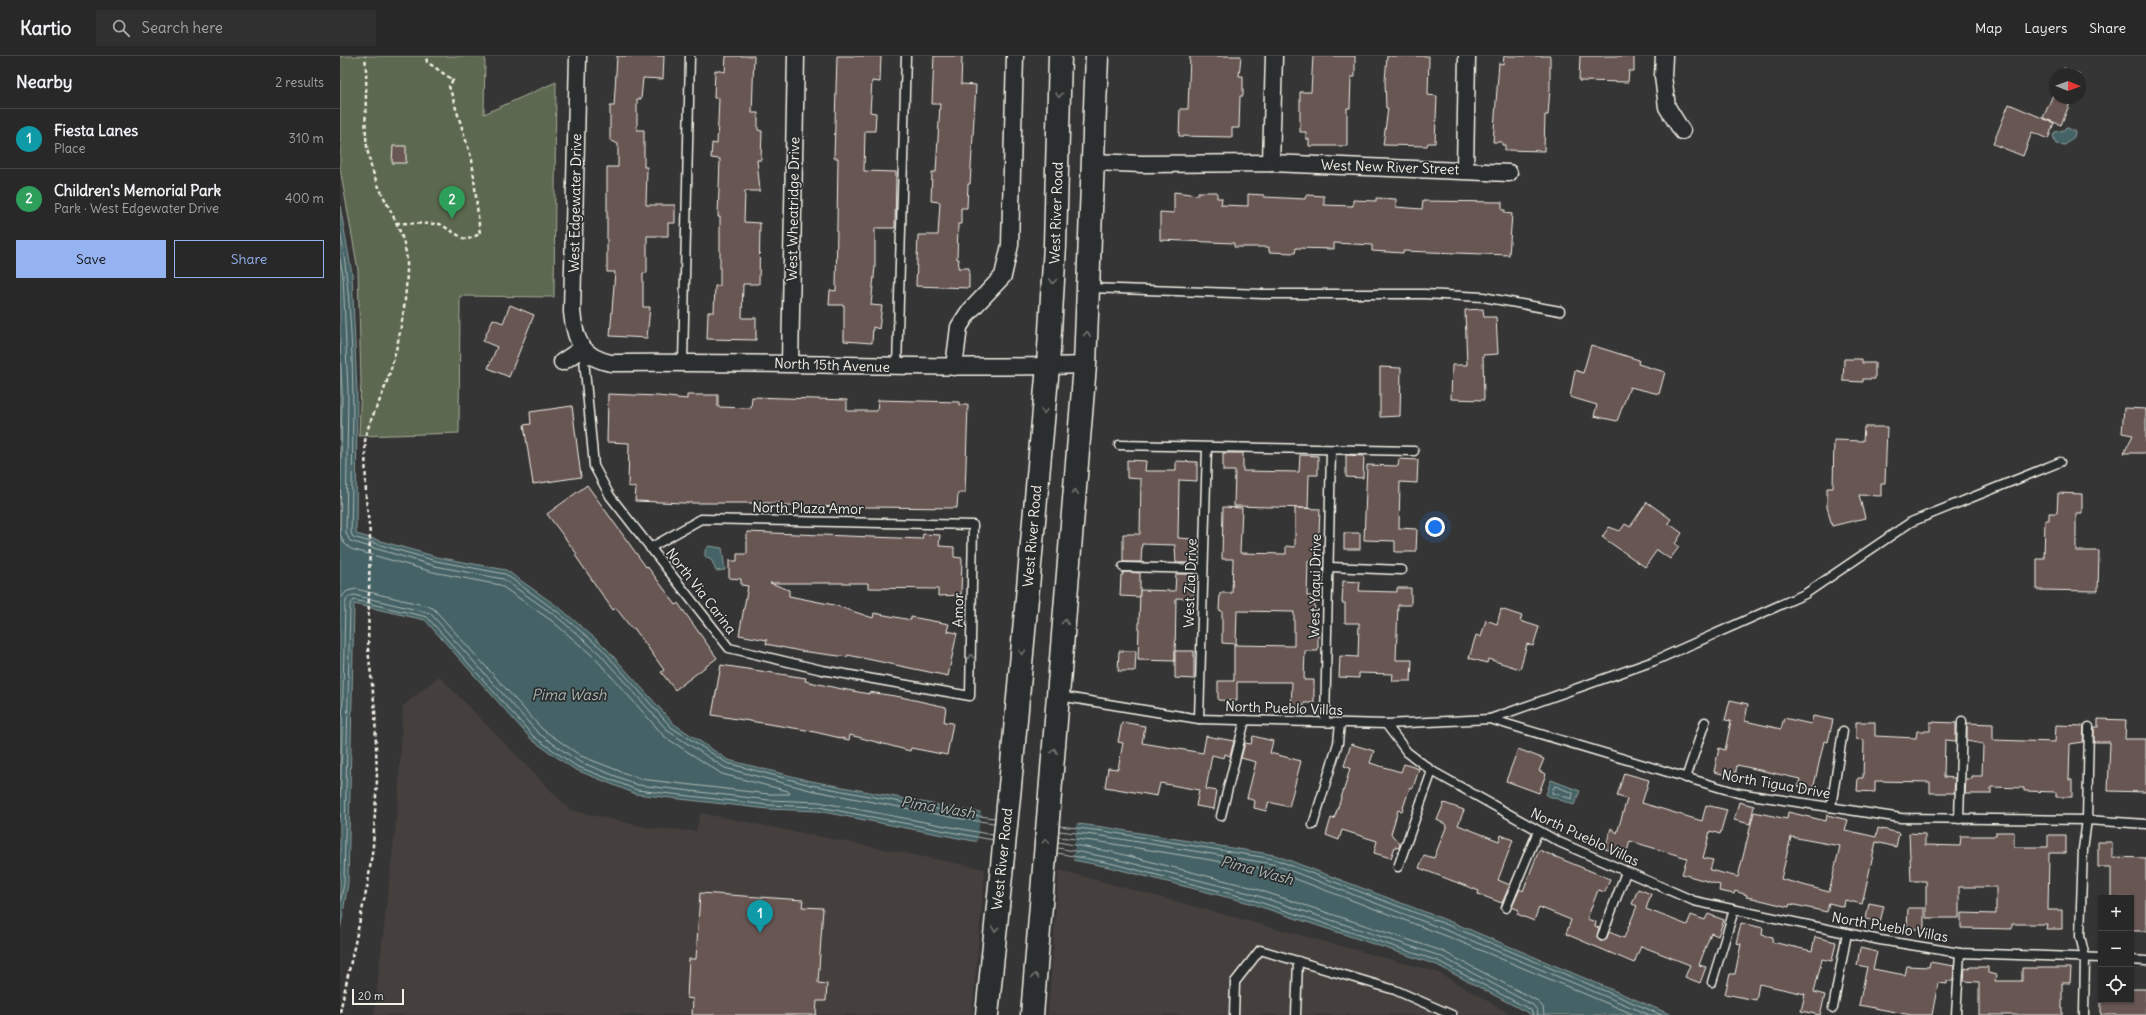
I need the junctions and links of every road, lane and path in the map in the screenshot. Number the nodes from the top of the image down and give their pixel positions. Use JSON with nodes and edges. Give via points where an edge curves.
{"nodes":[{"id":1,"x":365,"y":56,"type":"edge"},
{"id":2,"x":426,"y":56,"type":"edge"},
{"id":3,"x":578,"y":56,"type":"edge"},
{"id":4,"x":690,"y":56,"type":"edge"},
{"id":5,"x":796,"y":56,"type":"edge"},
{"id":6,"x":906,"y":56,"type":"edge"},
{"id":7,"x":1015,"y":56,"type":"edge"},
{"id":8,"x":1060,"y":56,"type":"edge"},
{"id":9,"x":1097,"y":56,"type":"edge"},
{"id":10,"x":1274,"y":56,"type":"edge"},
{"id":11,"x":1467,"y":56,"type":"edge"},
{"id":12,"x":1664,"y":56,"type":"edge"},
{"id":13,"x":1682,"y":131,"type":"dead end"},
{"id":14,"x":1093,"y":162,"type":"junction"},
{"id":15,"x":1271,"y":163,"type":"junction"},
{"id":16,"x":1465,"y":170,"type":"junction"},
{"id":17,"x":1509,"y":173,"type":"dead end"},
{"id":18,"x":396,"y":223,"type":"junction"},
{"id":19,"x":1089,"y":288,"type":"junction"},
{"id":20,"x":1560,"y":310,"type":"dead end"},
{"id":21,"x":583,"y":348,"type":"junction"},
{"id":22,"x":562,"y":362,"type":"dead end"},
{"id":23,"x":683,"y":362,"type":"junction"},
{"id":24,"x":790,"y":363,"type":"junction"},
{"id":25,"x":1085,"y":365,"type":"junction"},
{"id":26,"x":1048,"y":366,"type":"junction"},
{"id":27,"x":897,"y":367,"type":"junction"},
{"id":28,"x":954,"y":367,"type":"junction"},
{"id":29,"x":1119,"y":445,"type":"dead end"},
{"id":30,"x":1207,"y":448,"type":"junction"},
{"id":31,"x":1331,"y":450,"type":"junction"},
{"id":32,"x":1414,"y":451,"type":"dead end"},
{"id":33,"x":2060,"y":462,"type":"dead end"},
{"id":34,"x":973,"y":525,"type":"joint"},
{"id":35,"x":650,"y":548,"type":"junction"},
{"id":36,"x":1123,"y":567,"type":"dead end"},
{"id":37,"x":1329,"y":567,"type":"junction"},
{"id":38,"x":1203,"y":569,"type":"junction"},
{"id":39,"x":1402,"y":570,"type":"dead end"},
{"id":40,"x":970,"y":696,"type":"joint"},
{"id":41,"x":1059,"y":696,"type":"junction"},
{"id":42,"x":1199,"y":719,"type":"junction"},
{"id":43,"x":1245,"y":720,"type":"junction"},
{"id":44,"x":1490,"y":720,"type":"junction"},
{"id":45,"x":1962,"y":721,"type":"dead end"},
{"id":46,"x":1326,"y":722,"type":"junction"},
{"id":47,"x":1705,"y":722,"type":"dead end"},
{"id":48,"x":1340,"y":723,"type":"junction"},
{"id":49,"x":1386,"y":724,"type":"junction"},
{"id":50,"x":2089,"y":727,"type":"dead end"},
{"id":51,"x":1842,"y":731,"type":"dead end"},
{"id":52,"x":1432,"y":771,"type":"junction"},
{"id":53,"x":1686,"y":778,"type":"junction"},
{"id":54,"x":1831,"y":807,"type":"junction"},
{"id":55,"x":1221,"y":816,"type":"dead end"},
{"id":56,"x":1959,"y":819,"type":"junction"},
{"id":57,"x":2087,"y":820,"type":"junction"},
{"id":58,"x":2146,"y":824,"type":"edge"},
{"id":59,"x":1312,"y":825,"type":"dead end"},
{"id":60,"x":1538,"y":831,"type":"junction"},
{"id":61,"x":1398,"y":867,"type":"dead end"},
{"id":62,"x":1626,"y":872,"type":"junction"},
{"id":63,"x":1506,"y":908,"type":"dead end"},
{"id":64,"x":1734,"y":910,"type":"junction"},
{"id":65,"x":1847,"y":933,"type":"junction"},
{"id":66,"x":1602,"y":936,"type":"dead end"},
{"id":67,"x":1960,"y":953,"type":"junction"},
{"id":68,"x":2085,"y":957,"type":"junction"},
{"id":69,"x":2098,"y":958,"type":"edge"},
{"id":70,"x":2134,"y":960,"type":"edge"},
{"id":71,"x":2146,"y":960,"type":"edge"},
{"id":72,"x":1298,"y":961,"type":"junction"},
{"id":73,"x":1712,"y":982,"type":"dead end"},
{"id":74,"x":1833,"y":1008,"type":"dead end"},
{"id":75,"x":340,"y":1012,"type":"edge"},
{"id":76,"x":987,"y":1015,"type":"edge"},
{"id":77,"x":1032,"y":1015,"type":"edge"},
{"id":78,"x":1234,"y":1015,"type":"edge"},
{"id":79,"x":1296,"y":1015,"type":"edge"},
{"id":80,"x":1452,"y":1015,"type":"edge"},
{"id":81,"x":1956,"y":1015,"type":"edge"},
{"id":82,"x":2084,"y":1015,"type":"edge"}],
"edges":[{"from":1,"to":18,"type":"path","via":[[368,78],[366,144],[370,164]]},
{"from":2,"to":18,"type":"path","via":[[427,62],[453,80],[449,86],[472,160],[480,234],[466,240],[440,224]]},
{"from":3,"to":21,"type":"street","name":"West Edgewater Drive","via":[[572,312],[574,333]]},
{"from":4,"to":23,"type":"lane"},
{"from":5,"to":24,"type":"street","name":"West Wheatridge Drive"},
{"from":6,"to":27,"type":"lane"},
{"from":7,"to":28,"type":"street","via":[[1010,245],[1007,262],[1002,276],[958,327]]},
{"from":8,"to":26,"type":"main road","name":"West River Road","one_way":true,"via":[[1055,245]]},
{"from":9,"to":14,"type":"main road"},
{"from":10,"to":15,"type":"street"},
{"from":11,"to":16,"type":"street"},
{"from":12,"to":13,"type":"street","via":[[1667,107]]},
{"from":14,"to":15,"type":"street","name":"West New River Street"},
{"from":14,"to":19,"type":"main road"},
{"from":15,"to":16,"type":"street","name":"West New River Street"},
{"from":16,"to":17,"type":"street","name":"West New River Street"},
{"from":18,"to":75,"type":"path","via":[[406,250],[406,288],[391,369],[366,432],[366,498],[370,534],[368,649],[376,740],[374,827],[366,890]]},
{"from":19,"to":20,"type":"lane","via":[[1263,294],[1424,294],[1483,297]]},
{"from":25,"to":19,"type":"main road","one_way":true},
{"from":21,"to":22,"type":"street"},
{"from":21,"to":23,"type":"street","name":"North 15th Avenue","via":[[597,360],[611,363]]},
{"from":21,"to":35,"type":"lane","name":"North Via Carina","via":[[594,466],[610,496]]},
{"from":23,"to":24,"type":"street","name":"North 15th Avenue"},
{"from":24,"to":27,"type":"street","name":"North 15th Avenue"},
{"from":25,"to":26,"type":"street","name":"North 15th Avenue"},
{"from":41,"to":25,"type":"main road","one_way":true},
{"from":26,"to":28,"type":"street","name":"North 15th Avenue"},
{"from":26,"to":76,"type":"main road","name":"West River Road","one_way":true},
{"from":27,"to":28,"type":"street","name":"North 15th Avenue"},
{"from":29,"to":30,"type":"lane"},
{"from":30,"to":31,"type":"lane"},
{"from":30,"to":38,"type":"lane","name":"West Zia Drive"},
{"from":31,"to":32,"type":"lane"},
{"from":31,"to":37,"type":"lane","name":"West Yaqui Drive"},
{"from":33,"to":44,"type":"lane","via":[[1911,522],[1805,594],[1654,661]]},
{"from":34,"to":35,"type":"lane","name":"North Plaza Amor","via":[[701,519]]},
{"from":40,"to":34,"type":"lane","name":"Amor","one_way":true},
{"from":35,"to":40,"type":"lane","name":"North Via Carina","via":[[729,648],[822,670]]},
{"from":36,"to":38,"type":"lane"},
{"from":37,"to":39,"type":"lane"},
{"from":37,"to":46,"type":"lane","name":"West Yaqui Drive"},
{"from":38,"to":42,"type":"lane","name":"West Zia Drive"},
{"from":41,"to":42,"type":"lane","name":"North Pueblo Villas"},
{"from":77,"to":41,"type":"main road","one_way":true},
{"from":42,"to":43,"type":"lane","name":"North Pueblo Villas"},
{"from":43,"to":46,"type":"lane","name":"North Pueblo Villas"},
{"from":43,"to":55,"type":"lane"},
{"from":44,"to":49,"type":"lane","name":"North Tigua Drive"},
{"from":44,"to":53,"type":"lane","name":"North Tigua Drive"},
{"from":45,"to":56,"type":"lane"},
{"from":46,"to":48,"type":"lane","name":"North Pueblo Villas"},
{"from":47,"to":53,"type":"lane"},
{"from":48,"to":49,"type":"lane","name":"North Pueblo Villas"},
{"from":48,"to":59,"type":"lane","via":[[1338,743]]},
{"from":49,"to":52,"type":"lane","name":"North Pueblo Villas","via":[[1407,752]]},
{"from":50,"to":57,"type":"lane"},
{"from":51,"to":54,"type":"lane"},
{"from":52,"to":60,"type":"lane","name":"North Pueblo Villas"},
{"from":52,"to":61,"type":"lane"},
{"from":53,"to":54,"type":"lane","name":"North Tigua Drive","via":[[1738,793]]},
{"from":54,"to":56,"type":"lane","name":"North Tigua Drive","via":[[1901,818]]},
{"from":56,"to":57,"type":"lane","name":"North Tigua Drive"},
{"from":57,"to":58,"type":"lane","name":"North Tigua Drive"},
{"from":57,"to":68,"type":"lane","via":[[2083,849],[2080,936]]},
{"from":60,"to":62,"type":"lane","name":"North Pueblo Villas"},
{"from":60,"to":63,"type":"lane"},
{"from":62,"to":64,"type":"lane","name":"North Pueblo Villas","via":[[1694,901]]},
{"from":62,"to":66,"type":"lane"},
{"from":64,"to":65,"type":"lane","name":"North Pueblo Villas"},
{"from":64,"to":73,"type":"lane"},
{"from":65,"to":67,"type":"lane","name":"North Pueblo Villas"},
{"from":65,"to":74,"type":"lane"},
{"from":67,"to":68,"type":"lane","name":"North Pueblo Villas"},
{"from":67,"to":81,"type":"lane"},
{"from":68,"to":69,"type":"lane","name":"North Pueblo Villas"},
{"from":68,"to":82,"type":"lane"},
{"from":70,"to":71,"type":"lane"},
{"from":72,"to":78,"type":"lane","via":[[1260,950],[1235,982]]},
{"from":72,"to":79,"type":"lane"},
{"from":72,"to":80,"type":"lane","via":[[1395,990]]}]}
